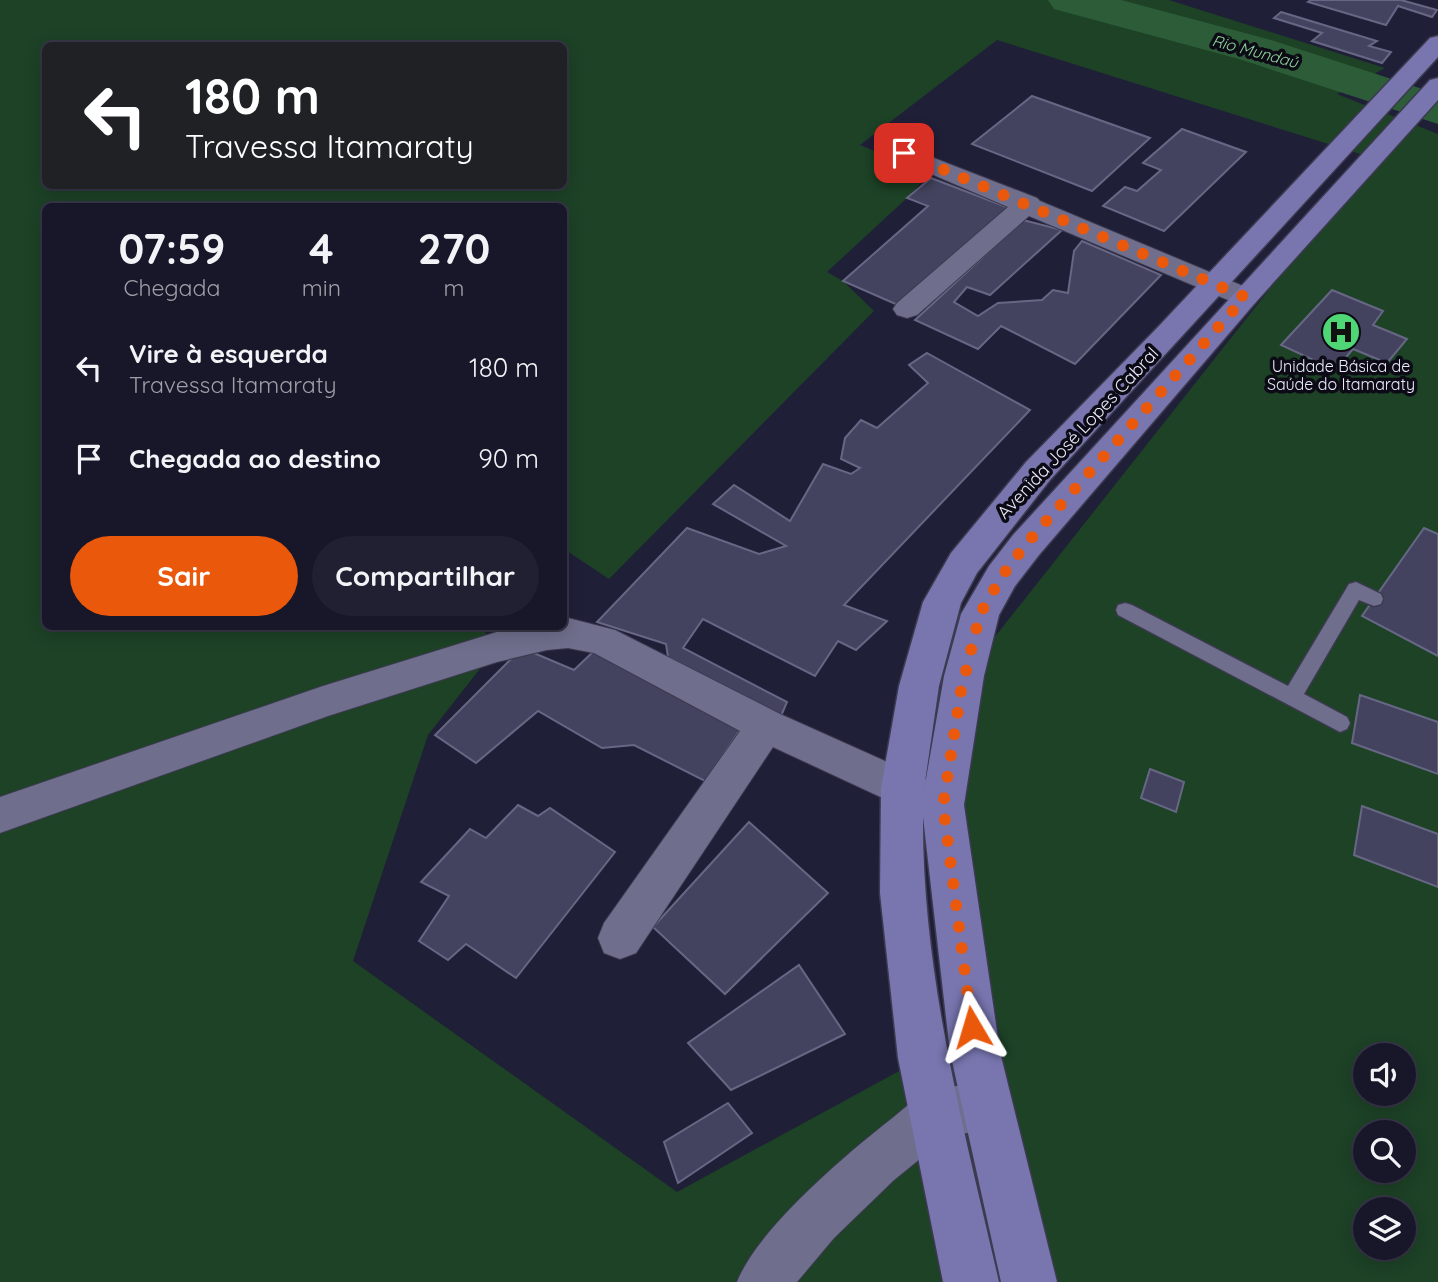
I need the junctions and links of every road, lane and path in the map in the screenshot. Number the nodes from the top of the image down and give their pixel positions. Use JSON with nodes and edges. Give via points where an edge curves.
{"nodes":[{"id":1,"x":1438,"y":43,"type":"edge"},
{"id":2,"x":1438,"y":85,"type":"edge"},
{"id":3,"x":1395,"y":112,"type":"junction"},
{"id":4,"x":904,"y":153,"type":"dead end"},
{"id":5,"x":1028,"y":203,"type":"junction"},
{"id":6,"x":1230,"y":290,"type":"junction"},
{"id":7,"x":907,"y":309,"type":"dead end"},
{"id":8,"x":1125,"y":406,"type":"junction"},
{"id":9,"x":1374,"y":599,"type":"dead end"},
{"id":10,"x":1125,"y":610,"type":"dead end"},
{"id":11,"x":1292,"y":697,"type":"junction"},
{"id":12,"x":1340,"y":723,"type":"dead end"},
{"id":13,"x":766,"y":726,"type":"junction"},
{"id":14,"x":902,"y":788,"type":"junction"},
{"id":15,"x":943,"y":805,"type":"junction"},
{"id":16,"x":0,"y":815,"type":"edge"},
{"id":17,"x":620,"y":938,"type":"dead end"},
{"id":18,"x":987,"y":1105,"type":"junction"},
{"id":19,"x":936,"y":1115,"type":"junction"},
{"id":20,"x":763,"y":1282,"type":"edge"},
{"id":21,"x":971,"y":1282,"type":"edge"},
{"id":22,"x":1029,"y":1282,"type":"edge"}],
"edges":[{"from":1,"to":3,"type":"main road","name":"Avenida José Lopes Cabral","via":[[1410,76]]},
{"from":2,"to":3,"type":"main road","name":"Avenida José Lopes Cabral"},
{"from":3,"to":6,"type":"main road","name":"Avenida José Lopes Cabral"},
{"from":4,"to":5,"type":"street"},
{"from":5,"to":6,"type":"street"},
{"from":5,"to":7,"type":"street"},
{"from":6,"to":8,"type":"main road","name":"Avenida José Lopes Cabral"},
{"from":8,"to":14,"type":"main road","name":"Avenida José Lopes Cabral","via":[[1003,512],[964,563],[942,602],[919,685]]},
{"from":8,"to":15,"type":"main road","name":"Avenida José Lopes Cabral","via":[[1002,576],[980,614],[964,676]]},
{"from":9,"to":11,"type":"lane","via":[[1356,589]]},
{"from":10,"to":11,"type":"lane"},
{"from":11,"to":12,"type":"lane"},
{"from":13,"to":14,"type":"street"},
{"from":13,"to":16,"type":"street","via":[[602,640],[568,633],[547,635],[323,702]]},
{"from":13,"to":17,"type":"street"},
{"from":14,"to":15,"type":"street"},
{"from":14,"to":19,"type":"main road","name":"Avenida José Lopes Cabral","via":[[903,893],[923,1058]]},
{"from":15,"to":18,"type":"main road","name":"Avenida José Lopes Cabral","via":[[975,1052]]},
{"from":18,"to":19,"type":"street"},
{"from":18,"to":22,"type":"main road","name":"Avenida José Lopes Cabral"},
{"from":19,"to":20,"type":"street","via":[[816,1220]]},
{"from":19,"to":21,"type":"main road","name":"Avenida José Lopes Cabral"}]}
